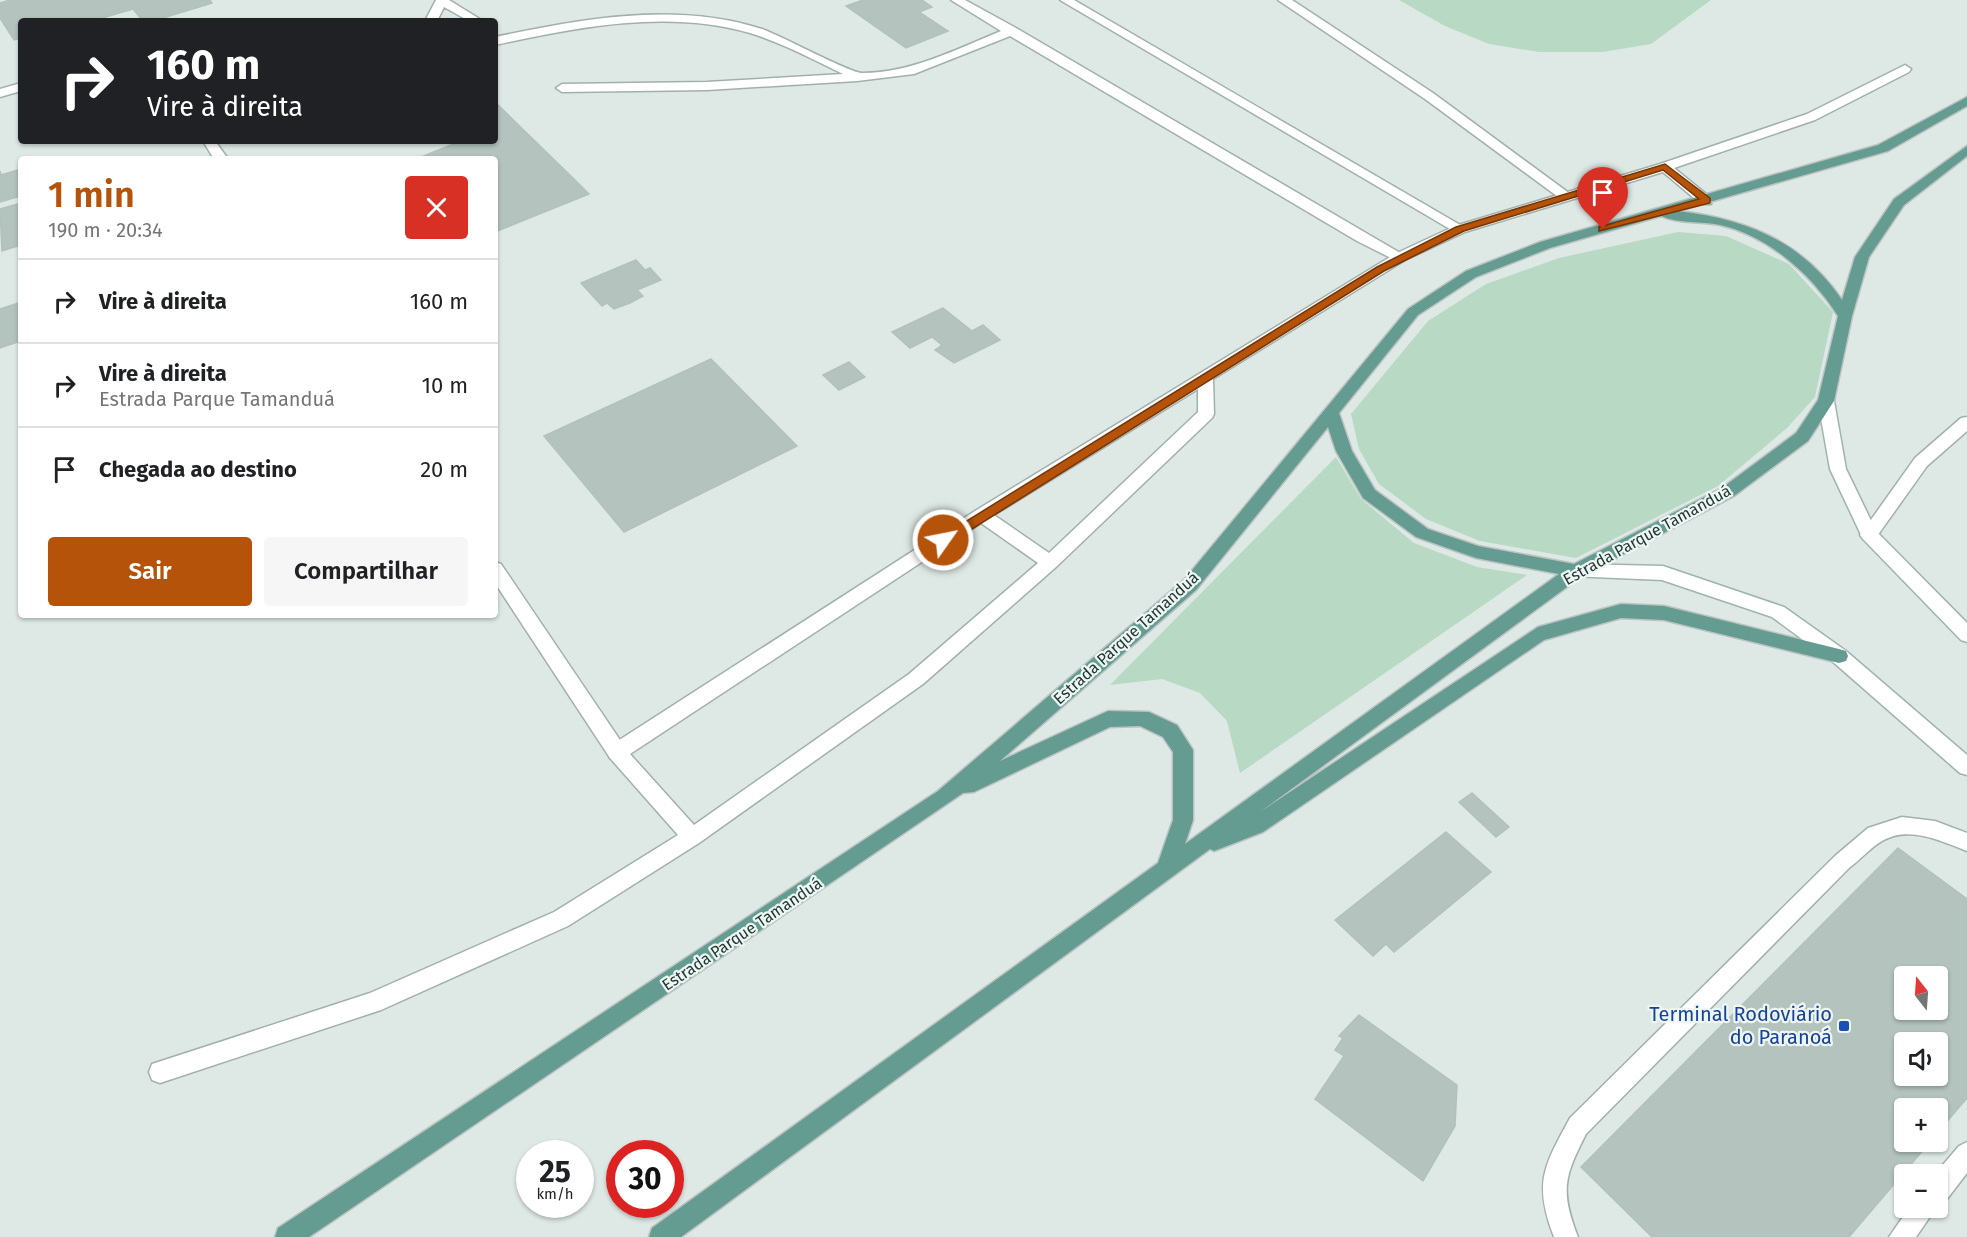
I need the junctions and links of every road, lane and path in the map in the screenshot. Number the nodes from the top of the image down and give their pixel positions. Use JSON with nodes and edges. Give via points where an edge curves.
{"nodes":[{"id":1,"x":957,"y":0,"type":"edge"},
{"id":2,"x":1066,"y":0,"type":"edge"},
{"id":3,"x":1284,"y":0,"type":"edge"},
{"id":4,"x":442,"y":1,"type":"edge"},
{"id":5,"x":433,"y":18,"type":"edge"},
{"id":6,"x":472,"y":18,"type":"edge"},
{"id":7,"x":1012,"y":31,"type":"junction"},
{"id":8,"x":498,"y":33,"type":"edge"},
{"id":9,"x":508,"y":39,"type":"junction"},
{"id":10,"x":498,"y":41,"type":"edge"},
{"id":11,"x":1905,"y":69,"type":"dead end"},
{"id":12,"x":857,"y":76,"type":"junction"},
{"id":13,"x":18,"y":88,"type":"edge"},
{"id":14,"x":562,"y":88,"type":"dead end"},
{"id":15,"x":0,"y":93,"type":"edge"},
{"id":16,"x":1967,"y":101,"type":"edge"},
{"id":17,"x":1967,"y":150,"type":"edge"},
{"id":18,"x":1665,"y":167,"type":"junction"},
{"id":19,"x":1566,"y":196,"type":"junction"},
{"id":20,"x":1706,"y":201,"type":"junction"},
{"id":21,"x":1661,"y":213,"type":"junction"},
{"id":22,"x":1460,"y":229,"type":"junction"},
{"id":23,"x":1400,"y":257,"type":"junction"},
{"id":24,"x":1845,"y":316,"type":"junction"},
{"id":25,"x":1205,"y":376,"type":"junction"},
{"id":26,"x":1826,"y":401,"type":"junction"},
{"id":27,"x":1332,"y":414,"type":"junction"},
{"id":28,"x":1967,"y":422,"type":"edge"},
{"id":29,"x":981,"y":515,"type":"junction"},
{"id":30,"x":1869,"y":535,"type":"junction"},
{"id":31,"x":1050,"y":562,"type":"junction"},
{"id":32,"x":1576,"y":571,"type":"junction"},
{"id":33,"x":498,"y":574,"type":"edge"},
{"id":34,"x":1967,"y":635,"type":"edge"},
{"id":35,"x":1839,"y":656,"type":"junction"},
{"id":36,"x":617,"y":752,"type":"junction"},
{"id":37,"x":1967,"y":767,"type":"edge"},
{"id":38,"x":945,"y":796,"type":"junction"},
{"id":39,"x":692,"y":837,"type":"junction"},
{"id":40,"x":1967,"y":842,"type":"edge"},
{"id":41,"x":1190,"y":851,"type":"junction"},
{"id":42,"x":1167,"y":868,"type":"junction"},
{"id":43,"x":160,"y":1072,"type":"dead end"},
{"id":44,"x":1967,"y":1154,"type":"edge"},
{"id":45,"x":1948,"y":1178,"type":"edge"},
{"id":46,"x":1916,"y":1218,"type":"edge"},
{"id":47,"x":287,"y":1237,"type":"edge"},
{"id":48,"x":661,"y":1237,"type":"edge"},
{"id":49,"x":1566,"y":1237,"type":"edge"},
{"id":50,"x":1901,"y":1237,"type":"edge"}],
"edges":[{"from":1,"to":7,"type":"street"},
{"from":2,"to":22,"type":"street"},
{"from":3,"to":19,"type":"street","via":[[1429,96]]},
{"from":4,"to":5,"type":"street"},
{"from":4,"to":6,"type":"street"},
{"from":7,"to":12,"type":"street","via":[[914,70]]},
{"from":7,"to":23,"type":"street"},
{"from":8,"to":9,"type":"street"},
{"from":9,"to":10,"type":"street"},
{"from":9,"to":12,"type":"street","via":[[600,22],[693,19],[741,27],[781,40]]},
{"from":11,"to":18,"type":"street","via":[[1810,117]]},
{"from":12,"to":14,"type":"street","via":[[707,86]]},
{"from":13,"to":15,"type":"street"},
{"from":16,"to":20,"type":"main road","name":"Estrada Parque Tamanduá","via":[[1883,148]]},
{"from":17,"to":24,"type":"main road","name":"Estrada Parque Tamanduá","via":[[1899,202],[1863,257]]},
{"from":18,"to":19,"type":"street"},
{"from":18,"to":20,"type":"street"},
{"from":19,"to":22,"type":"street"},
{"from":20,"to":21,"type":"main road","name":"Estrada Parque Tamanduá"},
{"from":21,"to":24,"type":"main road","via":[[1731,224],[1764,238],[1795,256]]},
{"from":21,"to":27,"type":"main road","name":"Estrada Parque Tamanduá","via":[[1545,245],[1471,274],[1413,312]]},
{"from":22,"to":23,"type":"street"},
{"from":23,"to":25,"type":"street"},
{"from":24,"to":26,"type":"main road","name":"Estrada Parque Tamanduá"},
{"from":25,"to":29,"type":"street"},
{"from":25,"to":31,"type":"street","via":[[1206,414]]},
{"from":26,"to":30,"type":"street","via":[[1839,469]]},
{"from":26,"to":32,"type":"main road","name":"Estrada Parque Tamanduá","via":[[1802,437],[1728,492]]},
{"from":27,"to":32,"type":"main road","via":[[1344,451],[1369,494],[1422,533],[1476,552]]},
{"from":27,"to":38,"type":"main road","name":"Estrada Parque Tamanduá","via":[[1190,585]]},
{"from":28,"to":30,"type":"street","via":[[1921,462]]},
{"from":29,"to":31,"type":"street"},
{"from":29,"to":36,"type":"street"},
{"from":30,"to":34,"type":"street"},
{"from":31,"to":39,"type":"street","via":[[916,679]]},
{"from":32,"to":35,"type":"street","via":[[1663,573],[1778,612]]},
{"from":32,"to":41,"type":"main road","name":"Estrada Parque Tamanduá"},
{"from":33,"to":36,"type":"street"},
{"from":35,"to":37,"type":"street"},
{"from":35,"to":41,"type":"main road","via":[[1664,613],[1621,611],[1538,633],[1256,826]]},
{"from":36,"to":39,"type":"street"},
{"from":38,"to":42,"type":"main road","via":[[1108,719],[1142,718],[1170,731],[1183,750],[1183,820]]},
{"from":38,"to":47,"type":"main road","name":"Estrada Parque Tamanduá"},
{"from":39,"to":43,"type":"street","via":[[561,919],[373,1003]]},
{"from":40,"to":49,"type":"street","via":[[1926,827],[1893,828],[1879,832],[1842,862],[1578,1126],[1556,1168],[1555,1209]]},
{"from":41,"to":42,"type":"main road","name":"Estrada Parque Tamanduá"},
{"from":42,"to":48,"type":"main road","name":"Estrada Parque Tamanduá"},
{"from":44,"to":45,"type":"street"},
{"from":46,"to":50,"type":"street"}]}
